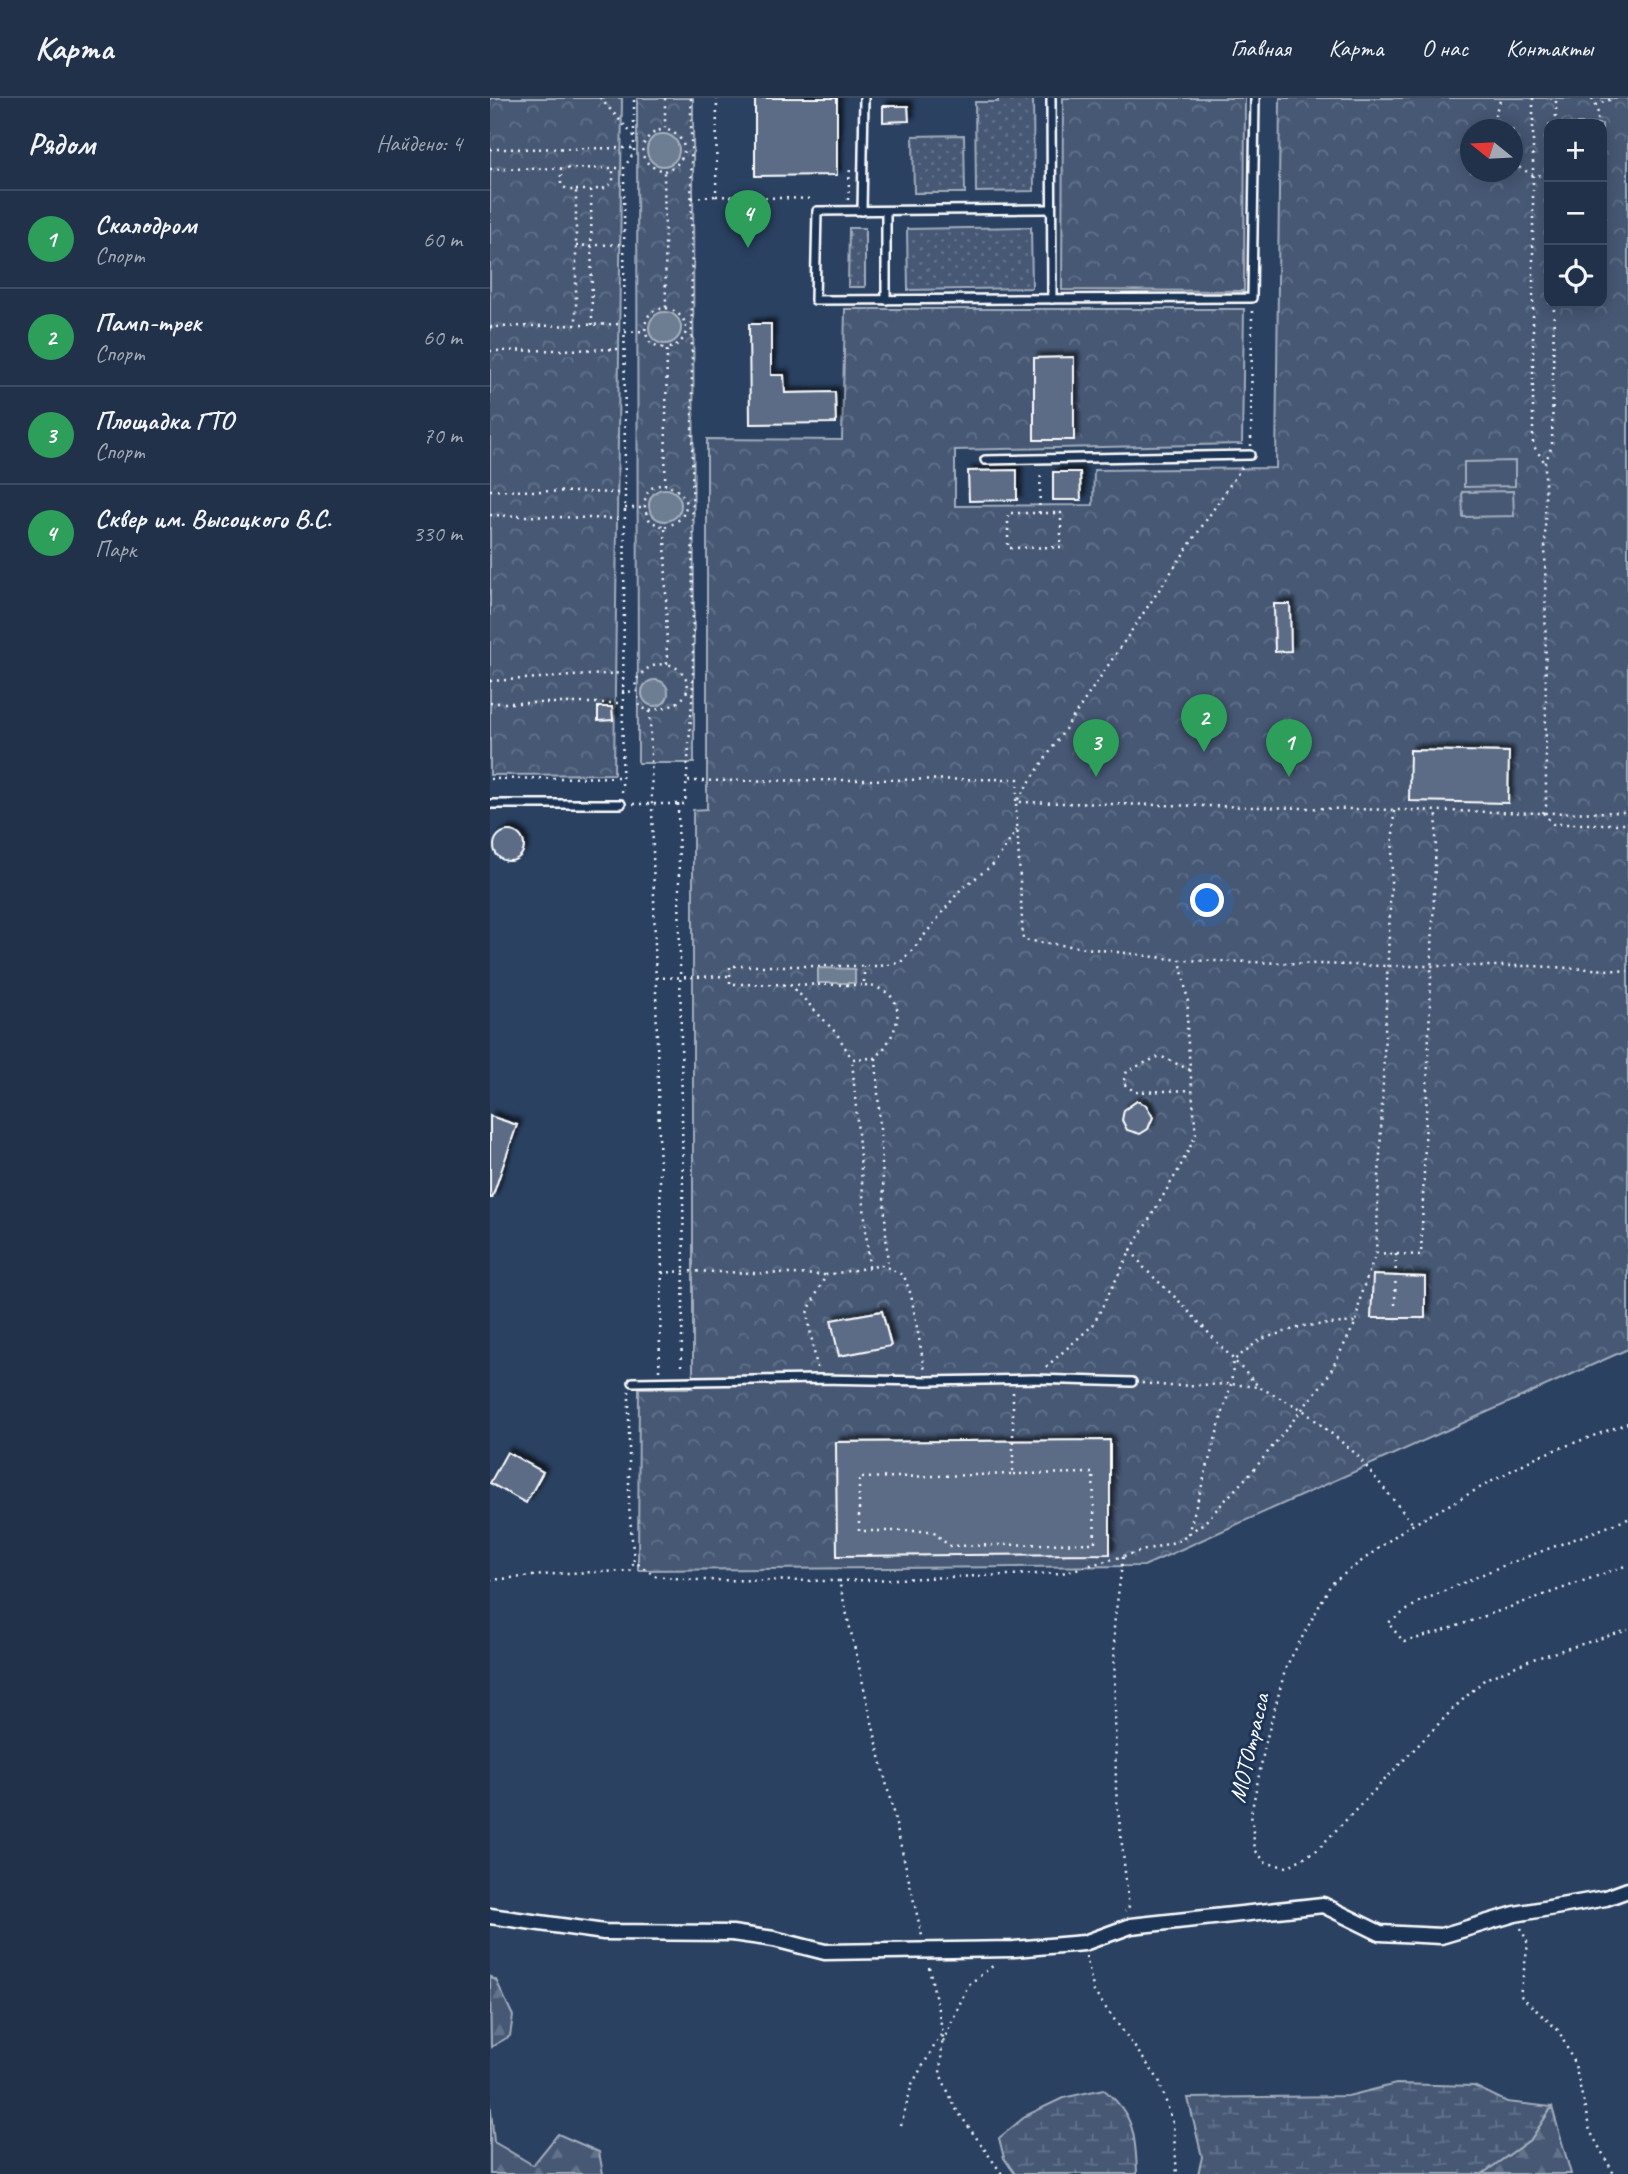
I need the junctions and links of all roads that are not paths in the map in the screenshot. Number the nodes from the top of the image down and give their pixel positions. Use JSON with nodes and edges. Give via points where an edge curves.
{"nodes":[{"id":1,"x":864,"y":98,"type":"edge"},
{"id":2,"x":1051,"y":98,"type":"edge"},
{"id":3,"x":1255,"y":98,"type":"edge"},
{"id":4,"x":1051,"y":209,"type":"junction"},
{"id":5,"x":862,"y":211,"type":"junction"},
{"id":6,"x":886,"y":211,"type":"junction"},
{"id":7,"x":1052,"y":299,"type":"junction"},
{"id":8,"x":886,"y":300,"type":"junction"},
{"id":9,"x":1250,"y":455,"type":"road end"},
{"id":10,"x":985,"y":460,"type":"dead end"},
{"id":11,"x":490,"y":804,"type":"edge"},
{"id":12,"x":621,"y":804,"type":"road end"},
{"id":13,"x":633,"y":1382,"type":"road end"},
{"id":14,"x":1132,"y":1382,"type":"road end"},
{"id":15,"x":1628,"y":1890,"type":"edge"},
{"id":16,"x":490,"y":1916,"type":"edge"}],
"edges":[{"from":1,"to":5,"type":"lane"},
{"from":2,"to":4,"type":"lane"},
{"from":3,"to":7,"type":"lane","via":[[1252,298]]},
{"from":4,"to":6,"type":"lane"},
{"from":4,"to":7,"type":"lane"},
{"from":5,"to":6,"type":"lane"},
{"from":5,"to":8,"type":"lane","via":[[817,211],[815,300]]},
{"from":6,"to":8,"type":"lane"},
{"from":7,"to":8,"type":"lane"},
{"from":9,"to":10,"type":"lane"},
{"from":11,"to":12,"type":"lane"},
{"from":13,"to":14,"type":"lane"},
{"from":15,"to":16,"type":"street","via":[[1515,1914],[1441,1936],[1380,1933],[1323,1905],[1131,1926],[1084,1943],[1014,1949],[825,1952],[732,1933],[604,1932]]}]}
